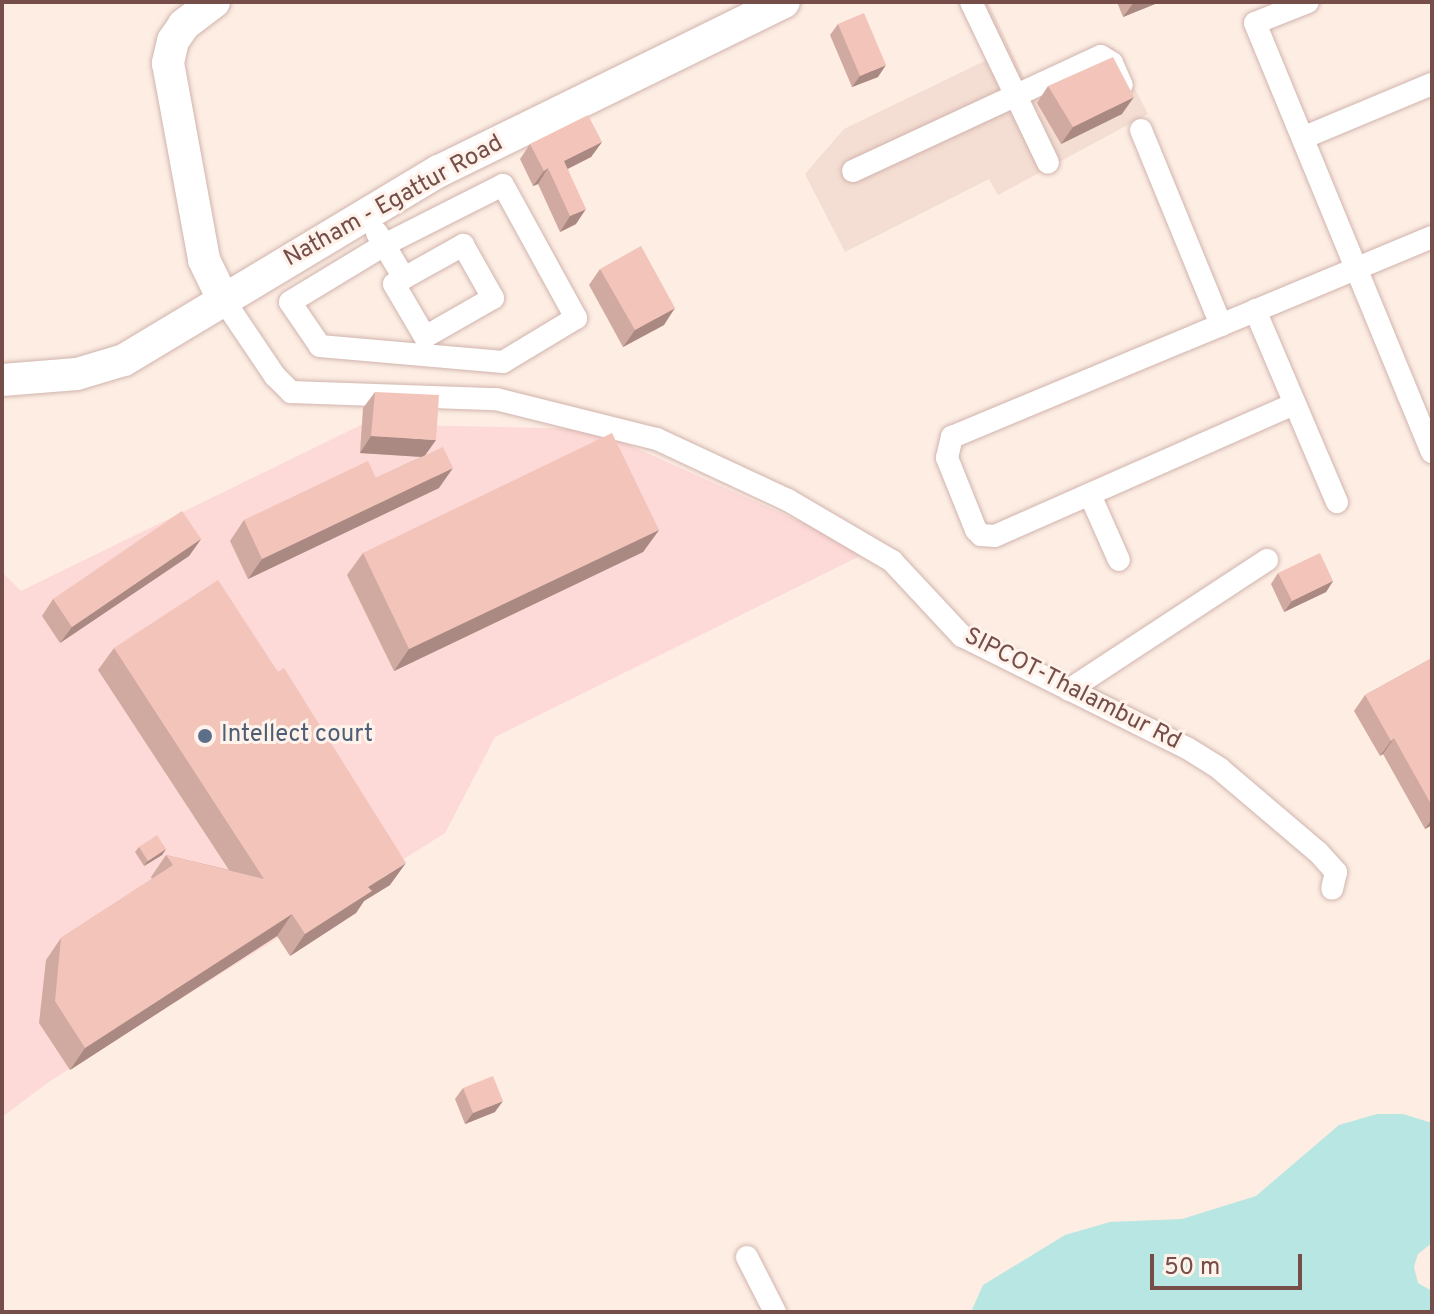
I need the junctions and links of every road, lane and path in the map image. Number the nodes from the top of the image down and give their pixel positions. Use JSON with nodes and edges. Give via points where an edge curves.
{"nodes":[{"id":1,"x":214,"y":2,"type":"edge"},
{"id":2,"x":784,"y":2,"type":"edge"},
{"id":3,"x":971,"y":2,"type":"edge"},
{"id":4,"x":1308,"y":2,"type":"edge"},
{"id":5,"x":1432,"y":84,"type":"edge"},
{"id":6,"x":1126,"y":94,"type":"edge"},
{"id":7,"x":1017,"y":96,"type":"junction"},
{"id":8,"x":1141,"y":130,"type":"dead end"},
{"id":9,"x":1305,"y":137,"type":"junction"},
{"id":10,"x":1048,"y":163,"type":"dead end"},
{"id":11,"x":853,"y":171,"type":"dead end"},
{"id":12,"x":366,"y":215,"type":"junction"},
{"id":13,"x":1432,"y":237,"type":"edge"},
{"id":14,"x":384,"y":245,"type":"junction"},
{"id":15,"x":1356,"y":268,"type":"junction"},
{"id":16,"x":404,"y":278,"type":"junction"},
{"id":17,"x":223,"y":299,"type":"junction"},
{"id":18,"x":1255,"y":310,"type":"junction"},
{"id":19,"x":1221,"y":325,"type":"junction"},
{"id":20,"x":2,"y":380,"type":"edge"},
{"id":21,"x":1294,"y":404,"type":"junction"},
{"id":22,"x":1432,"y":452,"type":"edge"},
{"id":23,"x":1090,"y":495,"type":"junction"},
{"id":24,"x":1337,"y":502,"type":"dead end"},
{"id":25,"x":1119,"y":560,"type":"dead end"},
{"id":26,"x":1267,"y":560,"type":"dead end"},
{"id":27,"x":1069,"y":690,"type":"junction"},
{"id":28,"x":1332,"y":889,"type":"dead end"},
{"id":29,"x":747,"y":1257,"type":"dead end"},
{"id":30,"x":775,"y":1312,"type":"edge"}],
"edges":[{"from":1,"to":17,"type":"street","name":"SIPCOT-Thalambur Rd","via":[[184,25],[168,63],[204,260]]},
{"from":2,"to":12,"type":"street","name":"Natham - Egattur Road","via":[[439,171]]},
{"from":3,"to":7,"type":"street"},
{"from":4,"to":9,"type":"street","via":[[1255,23]]},
{"from":5,"to":9,"type":"street"},
{"from":6,"to":7,"type":"street","via":[[1112,63],[1101,56]]},
{"from":7,"to":10,"type":"street"},
{"from":7,"to":11,"type":"street"},
{"from":8,"to":19,"type":"street"},
{"from":9,"to":15,"type":"street"},
{"from":12,"to":14,"type":"street"},
{"from":12,"to":17,"type":"street","name":"Natham - Egattur Road"},
{"from":13,"to":15,"type":"street"},
{"from":14,"to":14,"type":"street","via":[[290,302],[320,346],[503,362],[576,318],[503,185]]},
{"from":14,"to":16,"type":"street"},
{"from":15,"to":18,"type":"street"},
{"from":15,"to":22,"type":"street"},
{"from":16,"to":16,"type":"street","via":[[463,245],[493,298],[425,337],[394,284]]},
{"from":17,"to":20,"type":"street","name":"Natham - Egattur Road","via":[[124,360],[77,374]]},
{"from":17,"to":27,"type":"street","name":"SIPCOT-Thalambur Rd","via":[[291,392],[496,399],[657,439],[749,480],[892,561],[962,636]]},
{"from":18,"to":19,"type":"street"},
{"from":18,"to":21,"type":"street"},
{"from":19,"to":23,"type":"street","via":[[952,437],[947,447],[951,470],[981,535],[995,536]]},
{"from":21,"to":23,"type":"street"},
{"from":21,"to":24,"type":"street"},
{"from":23,"to":25,"type":"street"},
{"from":26,"to":27,"type":"street"},
{"from":27,"to":28,"type":"street","name":"SIPCOT-Thalambur Rd","via":[[1220,769],[1318,852],[1336,872]]},
{"from":29,"to":30,"type":"street"}]}
